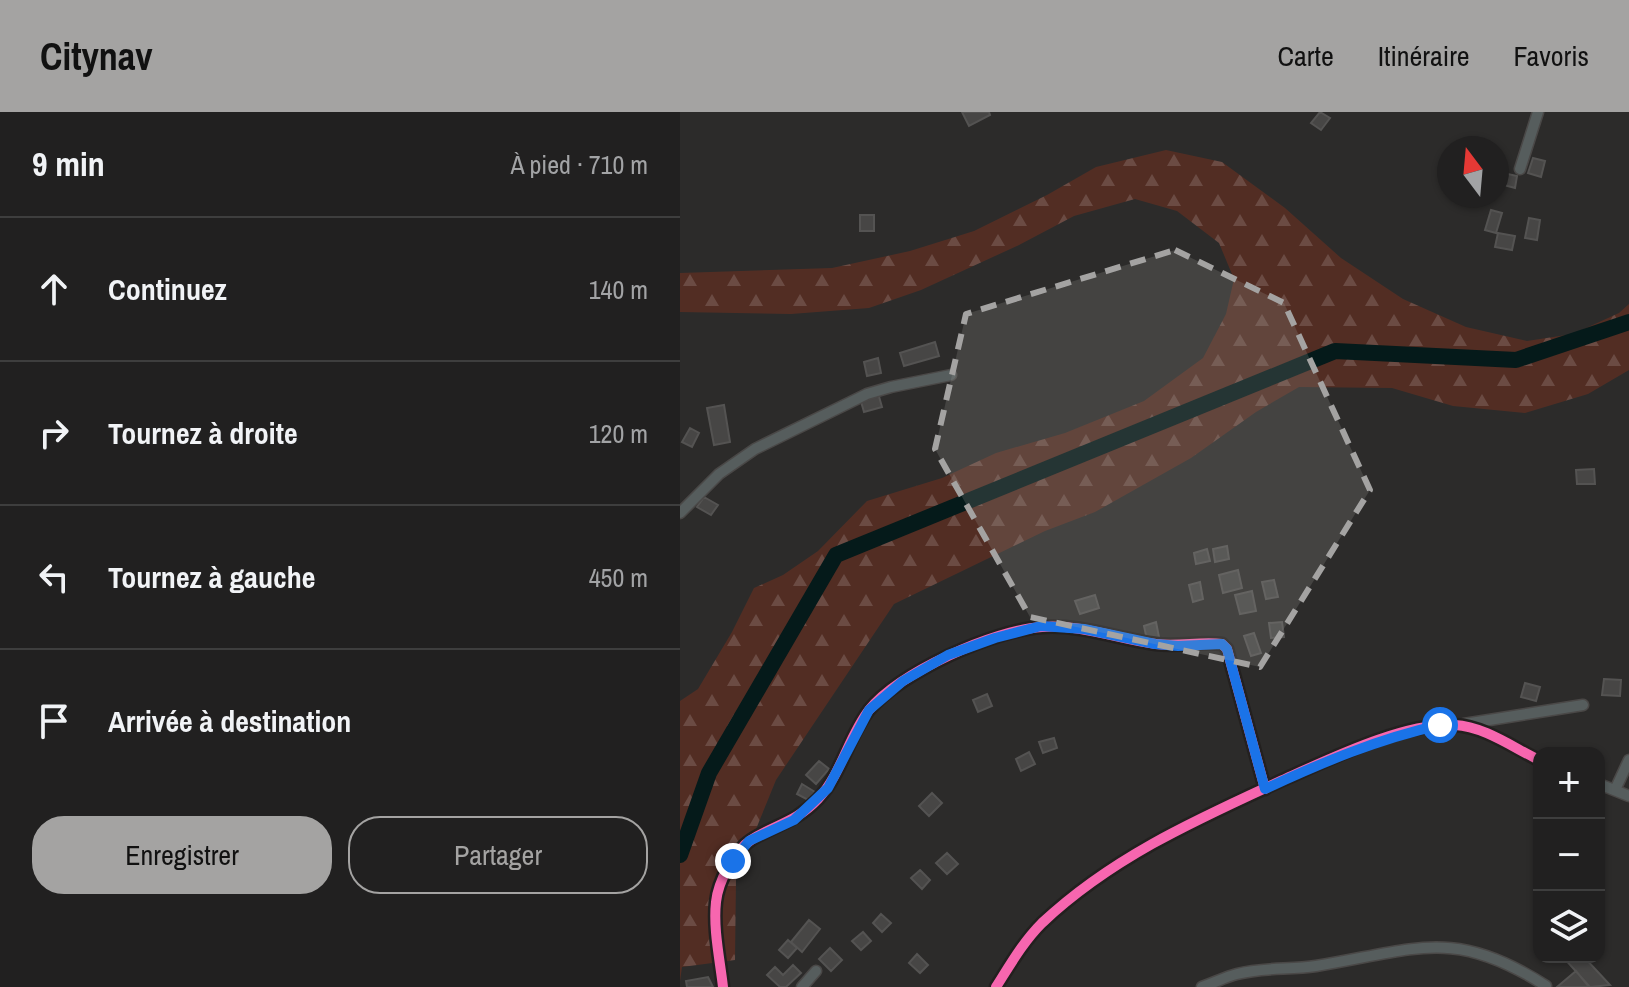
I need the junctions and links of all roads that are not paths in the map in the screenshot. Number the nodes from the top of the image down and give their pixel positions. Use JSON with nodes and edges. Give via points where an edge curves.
{"nodes":[{"id":1,"x":1538,"y":112,"type":"edge"},
{"id":2,"x":1520,"y":169,"type":"dead end"},
{"id":3,"x":951,"y":375,"type":"dead end"},
{"id":4,"x":680,"y":513,"type":"edge"},
{"id":5,"x":1583,"y":705,"type":"dead end"},
{"id":6,"x":1458,"y":725,"type":"junction"},
{"id":7,"x":1533,"y":757,"type":"edge"},
{"id":8,"x":1629,"y":760,"type":"edge"},
{"id":9,"x":1605,"y":786,"type":"edge"},
{"id":10,"x":1265,"y":789,"type":"junction"},
{"id":11,"x":1615,"y":790,"type":"junction"},
{"id":12,"x":1629,"y":796,"type":"edge"},
{"id":13,"x":816,"y":971,"type":"dead end"},
{"id":14,"x":1546,"y":986,"type":"edge"},
{"id":15,"x":723,"y":987,"type":"edge"},
{"id":16,"x":802,"y":987,"type":"edge"},
{"id":17,"x":996,"y":987,"type":"edge"},
{"id":18,"x":1202,"y":987,"type":"edge"}],
"edges":[{"from":1,"to":2,"type":"street"},
{"from":3,"to":4,"type":"street","via":[[867,394],[755,449],[719,474]]},
{"from":5,"to":6,"type":"street"},
{"from":6,"to":7,"type":"street"},
{"from":6,"to":10,"type":"street","via":[[1374,742]]},
{"from":8,"to":11,"type":"street"},
{"from":9,"to":11,"type":"street"},
{"from":10,"to":15,"type":"street","via":[[1222,644],[1155,644],[1041,626],[948,655],[903,681],[869,710],[828,788],[794,820],[749,841],[733,861],[716,901]]},
{"from":10,"to":17,"type":"street","via":[[1129,856],[1082,890],[1022,945]]},
{"from":11,"to":12,"type":"street"},
{"from":13,"to":16,"type":"street"},
{"from":14,"to":18,"type":"street","via":[[1486,954],[1418,946],[1317,966],[1236,974]]}]}
